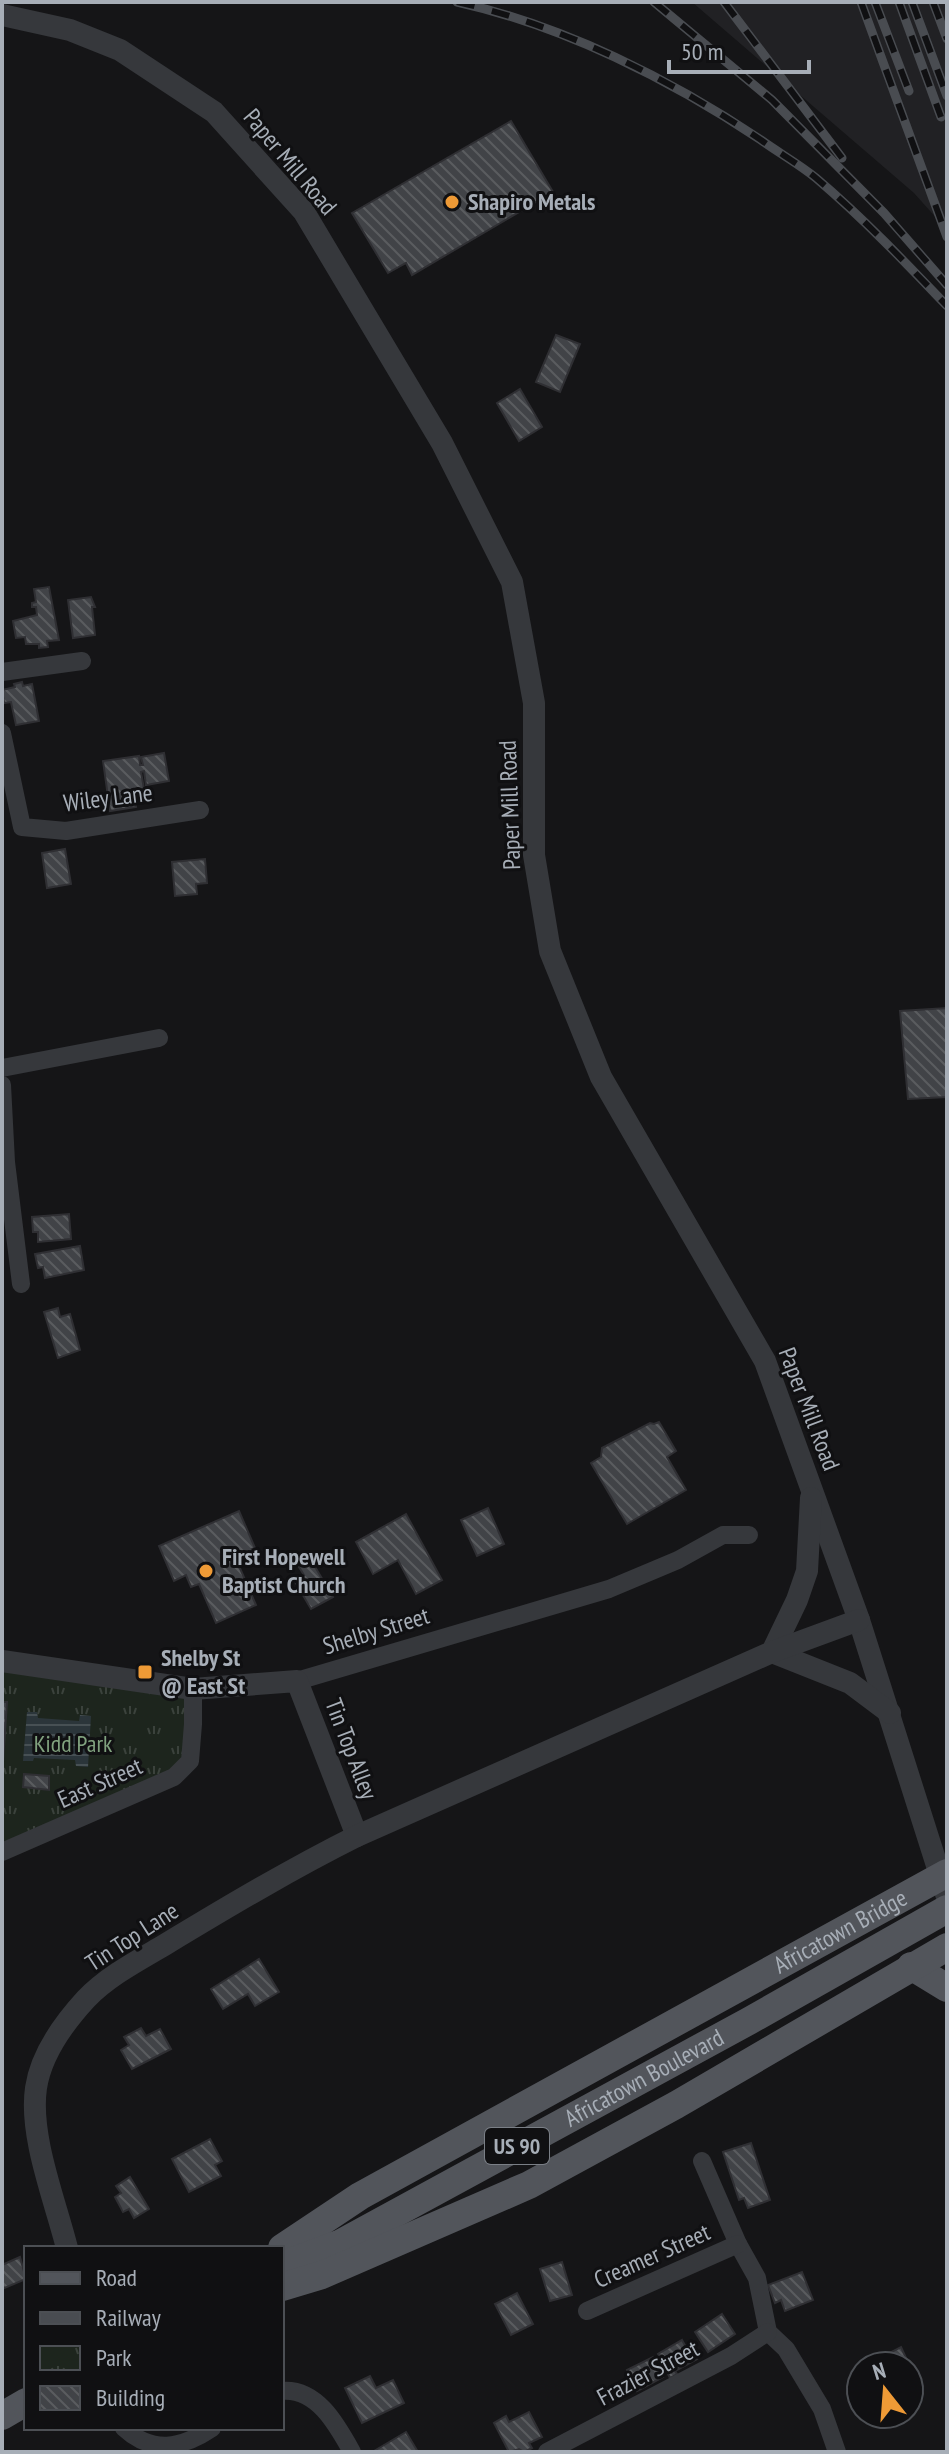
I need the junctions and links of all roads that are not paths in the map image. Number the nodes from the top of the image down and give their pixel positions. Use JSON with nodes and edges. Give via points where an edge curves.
{"nodes":[{"id":1,"x":2,"y":15,"type":"edge"},
{"id":2,"x":82,"y":661,"type":"dead end"},
{"id":3,"x":2,"y":672,"type":"edge"},
{"id":4,"x":2,"y":733,"type":"edge"},
{"id":5,"x":200,"y":810,"type":"dead end"},
{"id":6,"x":159,"y":1038,"type":"dead end"},
{"id":7,"x":2,"y":1068,"type":"edge"},
{"id":8,"x":2,"y":1085,"type":"edge"},
{"id":9,"x":21,"y":1284,"type":"dead end"},
{"id":10,"x":812,"y":1490,"type":"junction"},
{"id":11,"x":749,"y":1535,"type":"dead end"},
{"id":12,"x":859,"y":1620,"type":"junction"},
{"id":13,"x":772,"y":1652,"type":"junction"},
{"id":14,"x":2,"y":1661,"type":"edge"},
{"id":15,"x":297,"y":1681,"type":"junction"},
{"id":16,"x":193,"y":1689,"type":"junction"},
{"id":17,"x":890,"y":1713,"type":"junction"},
{"id":18,"x":357,"y":1836,"type":"junction"},
{"id":19,"x":2,"y":1852,"type":"edge"},
{"id":20,"x":947,"y":1873,"type":"edge"},
{"id":21,"x":947,"y":1897,"type":"edge"},
{"id":22,"x":947,"y":1909,"type":"edge"},
{"id":23,"x":947,"y":1947,"type":"edge"},
{"id":24,"x":911,"y":1966,"type":"junction"},
{"id":25,"x":947,"y":1988,"type":"edge"},
{"id":26,"x":735,"y":1990,"type":"joint"},
{"id":27,"x":749,"y":2021,"type":"joint"},
{"id":28,"x":702,"y":2161,"type":"dead end"},
{"id":29,"x":65,"y":2240,"type":"edge"},
{"id":30,"x":738,"y":2244,"type":"junction"},
{"id":31,"x":284,"y":2247,"type":"edge"},
{"id":32,"x":284,"y":2264,"type":"edge"},
{"id":33,"x":284,"y":2286,"type":"edge"},
{"id":34,"x":587,"y":2311,"type":"dead end"},
{"id":35,"x":768,"y":2332,"type":"junction"},
{"id":36,"x":284,"y":2391,"type":"edge"},
{"id":37,"x":24,"y":2403,"type":"edge"},
{"id":38,"x":2,"y":2416,"type":"edge"},
{"id":39,"x":126,"y":2430,"type":"edge"},
{"id":40,"x":209,"y":2430,"type":"edge"},
{"id":41,"x":352,"y":2452,"type":"edge"},
{"id":42,"x":547,"y":2452,"type":"edge"},
{"id":43,"x":837,"y":2452,"type":"edge"}],
"edges":[{"from":1,"to":10,"type":"street","name":"Paper Mill Road","via":[[70,30],[120,50],[214,112],[304,212],[442,443],[512,582],[534,703],[534,855],[550,951],[601,1077],[765,1361]]},
{"from":2,"to":3,"type":"street"},
{"from":4,"to":5,"type":"street","name":"Wiley Lane","via":[[22,827],[66,831]]},
{"from":6,"to":7,"type":"street"},
{"from":8,"to":9,"type":"street"},
{"from":10,"to":12,"type":"street","name":"Paper Mill Road"},
{"from":10,"to":13,"type":"street","via":[[807,1571]]},
{"from":11,"to":15,"type":"street","name":"Shelby Street","via":[[723,1535],[609,1589]]},
{"from":12,"to":13,"type":"street","name":"Tin Top Lane"},
{"from":12,"to":17,"type":"street","name":"Paper Mill Road"},
{"from":13,"to":17,"type":"street","via":[[850,1683]]},
{"from":13,"to":18,"type":"street","name":"Tin Top Lane"},
{"from":14,"to":16,"type":"street","name":"Shelby Street"},
{"from":15,"to":16,"type":"street","name":"Shelby Street"},
{"from":15,"to":18,"type":"street","name":"Tin Top Alley"},
{"from":16,"to":19,"type":"street","name":"East Street","via":[[190,1761],[174,1777]]},
{"from":17,"to":21,"type":"street","name":"Paper Mill Road"},
{"from":18,"to":29,"type":"street","name":"Tin Top Lane","via":[[296,1866],[117,1974],[65,2024],[43,2058],[36,2123]]},
{"from":20,"to":26,"type":"main road","name":"Africatown Bridge","number":"US 90"},
{"from":22,"to":27,"type":"main road","name":"Africatown Bridge","number":"US 90"},
{"from":23,"to":24,"type":"main road"},
{"from":24,"to":25,"type":"main road"},
{"from":24,"to":33,"type":"main road","via":[[529,2185]]},
{"from":26,"to":31,"type":"main road","name":"Africatown Boulevard","number":"US 90","via":[[360,2196]]},
{"from":27,"to":32,"type":"main road","name":"Africatown Boulevard","number":"US 90","via":[[341,2243]]},
{"from":28,"to":30,"type":"street"},
{"from":30,"to":34,"type":"street","name":"Creamer Street"},
{"from":30,"to":35,"type":"street","via":[[757,2278]]},
{"from":35,"to":42,"type":"street","name":"Frazier Street"},
{"from":35,"to":43,"type":"street","via":[[786,2349],[822,2409]]},
{"from":36,"to":41,"type":"street","via":[[313,2399]]},
{"from":37,"to":38,"type":"main road"},
{"from":39,"to":40,"type":"street","via":[[135,2441],[172,2449]]}]}
